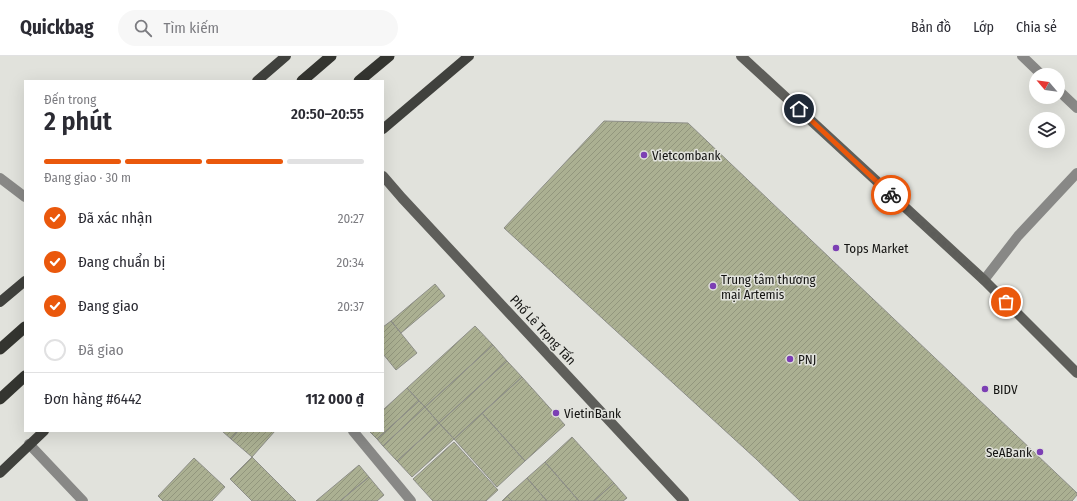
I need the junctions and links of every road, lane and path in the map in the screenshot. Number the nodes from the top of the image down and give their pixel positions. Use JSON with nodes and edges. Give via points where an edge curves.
{"nodes":[{"id":1,"x":286,"y":56,"type":"edge"},
{"id":2,"x":331,"y":56,"type":"edge"},
{"id":3,"x":388,"y":56,"type":"edge"},
{"id":4,"x":468,"y":56,"type":"edge"},
{"id":5,"x":741,"y":56,"type":"edge"},
{"id":6,"x":1022,"y":56,"type":"edge"},
{"id":7,"x":1035,"y":68,"type":"edge"},
{"id":8,"x":258,"y":80,"type":"edge"},
{"id":9,"x":303,"y":80,"type":"edge"},
{"id":10,"x":360,"y":80,"type":"edge"},
{"id":11,"x":1065,"y":97,"type":"edge"},
{"id":12,"x":1077,"y":108,"type":"edge"},
{"id":13,"x":384,"y":128,"type":"edge"},
{"id":14,"x":1077,"y":172,"type":"edge"},
{"id":15,"x":384,"y":177,"type":"edge"},
{"id":16,"x":0,"y":178,"type":"edge"},
{"id":17,"x":24,"y":196,"type":"edge"},
{"id":18,"x":984,"y":280,"type":"junction"},
{"id":19,"x":24,"y":282,"type":"edge"},
{"id":20,"x":0,"y":302,"type":"edge"},
{"id":21,"x":24,"y":328,"type":"edge"},
{"id":22,"x":0,"y":349,"type":"edge"},
{"id":23,"x":1077,"y":373,"type":"edge"},
{"id":24,"x":24,"y":377,"type":"edge"},
{"id":25,"x":0,"y":399,"type":"edge"},
{"id":26,"x":43,"y":432,"type":"edge"},
{"id":27,"x":354,"y":432,"type":"edge"},
{"id":28,"x":29,"y":444,"type":"junction"},
{"id":29,"x":0,"y":473,"type":"edge"},
{"id":30,"x":83,"y":501,"type":"edge"},
{"id":31,"x":411,"y":501,"type":"edge"},
{"id":32,"x":684,"y":501,"type":"edge"}],
"edges":[{"from":1,"to":8,"type":"main road"},
{"from":2,"to":9,"type":"highway"},
{"from":3,"to":10,"type":"highway"},
{"from":4,"to":13,"type":"main road"},
{"from":5,"to":18,"type":"main road"},
{"from":6,"to":7,"type":"lane"},
{"from":11,"to":12,"type":"lane"},
{"from":14,"to":18,"type":"lane","via":[[1018,236]]},
{"from":15,"to":32,"type":"main road","name":"Phố Lê Trọng Tấn"},
{"from":16,"to":17,"type":"lane"},
{"from":18,"to":23,"type":"main road"},
{"from":19,"to":20,"type":"main road"},
{"from":21,"to":22,"type":"highway"},
{"from":24,"to":25,"type":"highway"},
{"from":26,"to":28,"type":"main road"},
{"from":27,"to":31,"type":"lane"},
{"from":28,"to":29,"type":"main road"},
{"from":28,"to":30,"type":"lane"}]}
